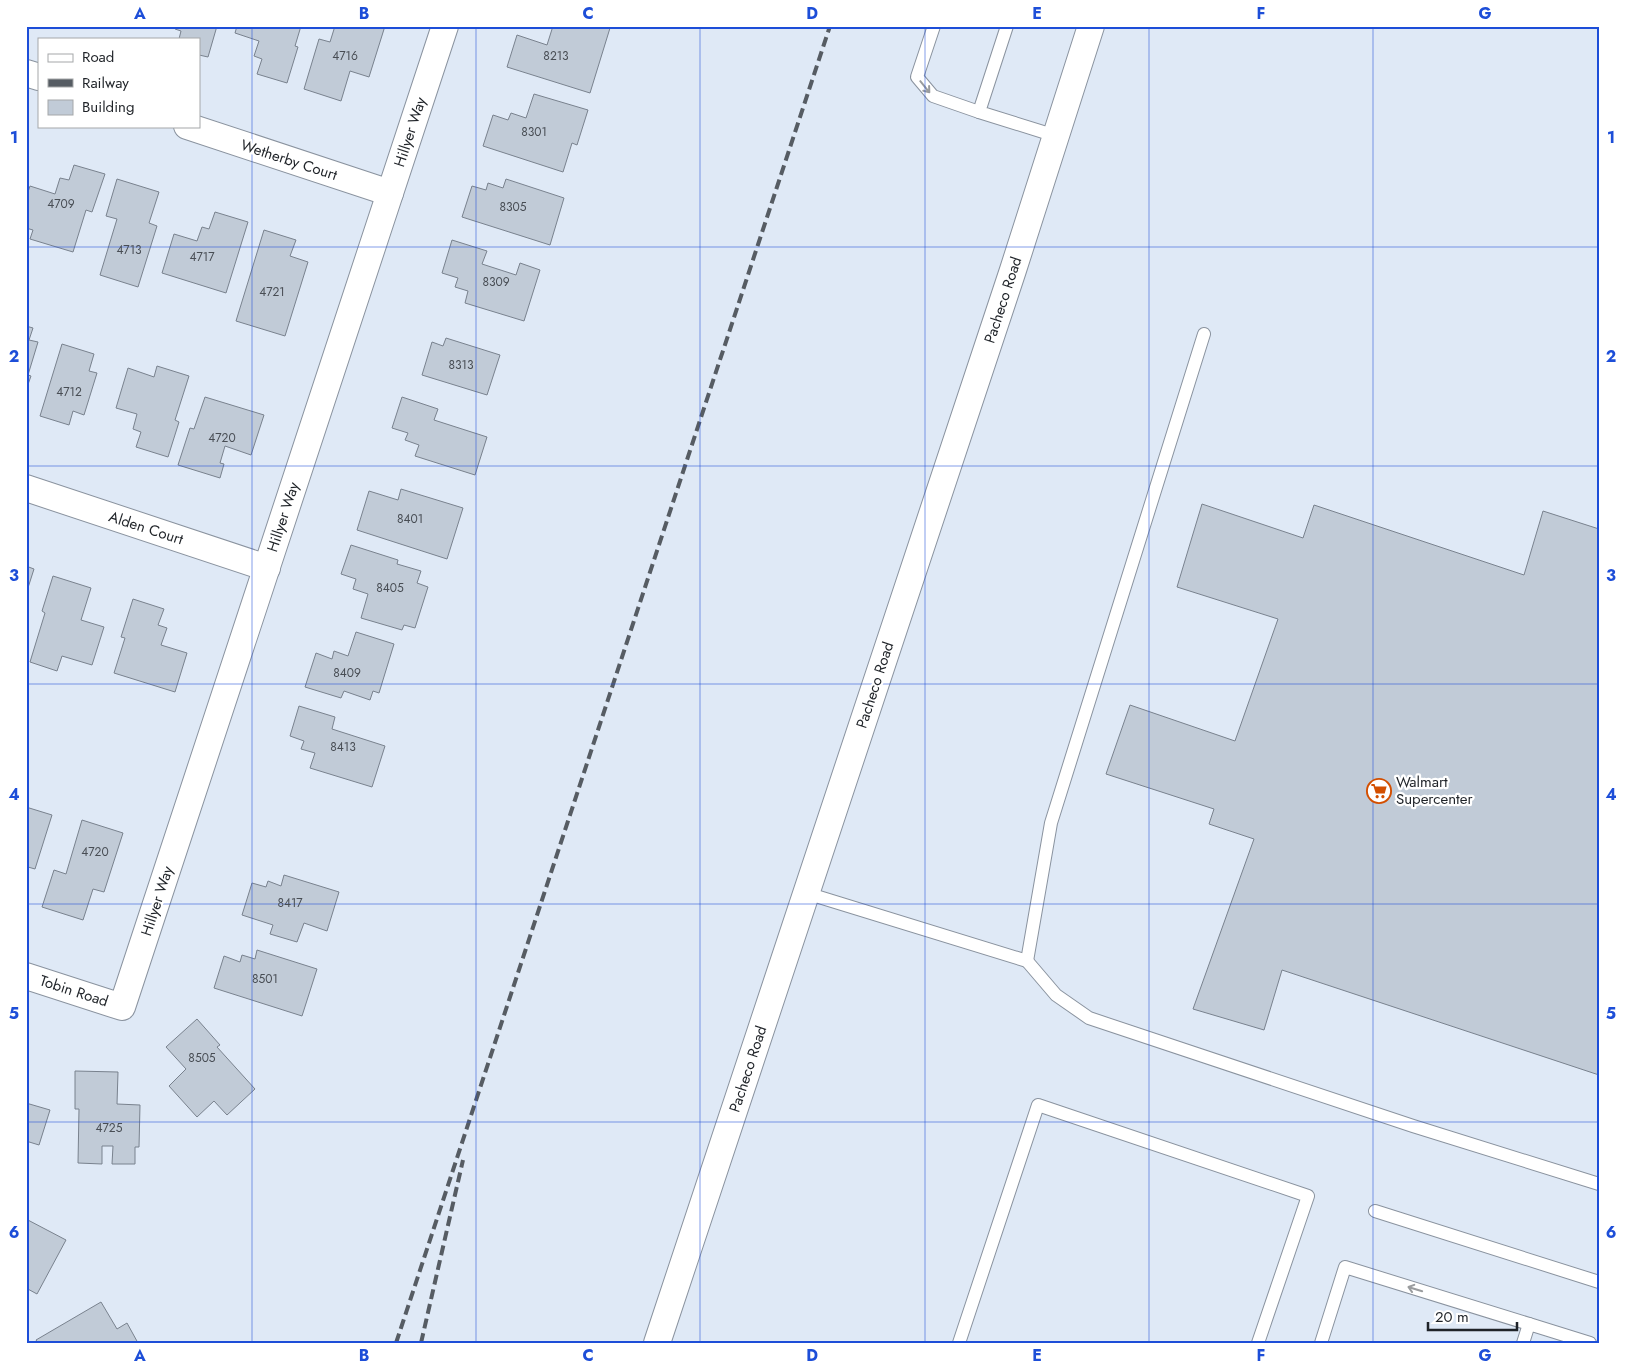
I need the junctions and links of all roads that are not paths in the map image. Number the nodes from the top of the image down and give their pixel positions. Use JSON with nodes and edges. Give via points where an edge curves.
{"nodes":[{"id":1,"x":445,"y":26,"type":"edge"},
{"id":2,"x":934,"y":26,"type":"edge"},
{"id":3,"x":1007,"y":26,"type":"edge"},
{"id":4,"x":1091,"y":26,"type":"edge"},
{"id":5,"x":26,"y":73,"type":"edge"},
{"id":6,"x":38,"y":77,"type":"edge"},
{"id":7,"x":979,"y":112,"type":"junction"},
{"id":8,"x":193,"y":128,"type":"edge"},
{"id":9,"x":1056,"y":136,"type":"junction"},
{"id":10,"x":390,"y":193,"type":"junction"},
{"id":11,"x":1204,"y":334,"type":"dead end"},
{"id":12,"x":26,"y":488,"type":"edge"},
{"id":13,"x":267,"y":568,"type":"junction"},
{"id":14,"x":806,"y":893,"type":"junction"},
{"id":15,"x":1027,"y":961,"type":"junction"},
{"id":16,"x":26,"y":976,"type":"edge"},
{"id":17,"x":122,"y":1007,"type":"joint"},
{"id":18,"x":1599,"y":1184,"type":"edge"},
{"id":19,"x":1375,"y":1211,"type":"dead end"},
{"id":20,"x":1599,"y":1282,"type":"edge"},
{"id":21,"x":1529,"y":1324,"type":"junction"},
{"id":22,"x":657,"y":1343,"type":"edge"},
{"id":23,"x":959,"y":1343,"type":"edge"},
{"id":24,"x":1258,"y":1343,"type":"edge"},
{"id":25,"x":1320,"y":1343,"type":"edge"},
{"id":26,"x":1523,"y":1343,"type":"edge"},
{"id":27,"x":1590,"y":1343,"type":"edge"}],
"edges":[{"from":1,"to":10,"type":"street","name":"Hillyer Way"},
{"from":2,"to":7,"type":"lane","one_way":true,"via":[[917,77],[933,96]]},
{"from":3,"to":7,"type":"lane"},
{"from":4,"to":9,"type":"street","name":"Pacheco Road"},
{"from":5,"to":6,"type":"street"},
{"from":7,"to":9,"type":"lane"},
{"from":8,"to":10,"type":"street","name":"Wetherby Court"},
{"from":9,"to":14,"type":"street","name":"Pacheco Road"},
{"from":10,"to":13,"type":"street","name":"Hillyer Way"},
{"from":11,"to":15,"type":"lane","via":[[1051,822]]},
{"from":12,"to":13,"type":"street","name":"Alden Court"},
{"from":13,"to":17,"type":"street","name":"Hillyer Way"},
{"from":14,"to":15,"type":"lane"},
{"from":14,"to":22,"type":"street","name":"Pacheco Road"},
{"from":15,"to":18,"type":"lane","via":[[1056,995],[1089,1018]]},
{"from":16,"to":17,"type":"street","name":"Tobin Road"},
{"from":19,"to":20,"type":"lane"},
{"from":21,"to":25,"type":"lane","one_way":true,"via":[[1345,1267]]},
{"from":21,"to":26,"type":"lane"},
{"from":21,"to":27,"type":"lane"},
{"from":23,"to":24,"type":"lane","via":[[1038,1105],[1308,1196]]}]}
